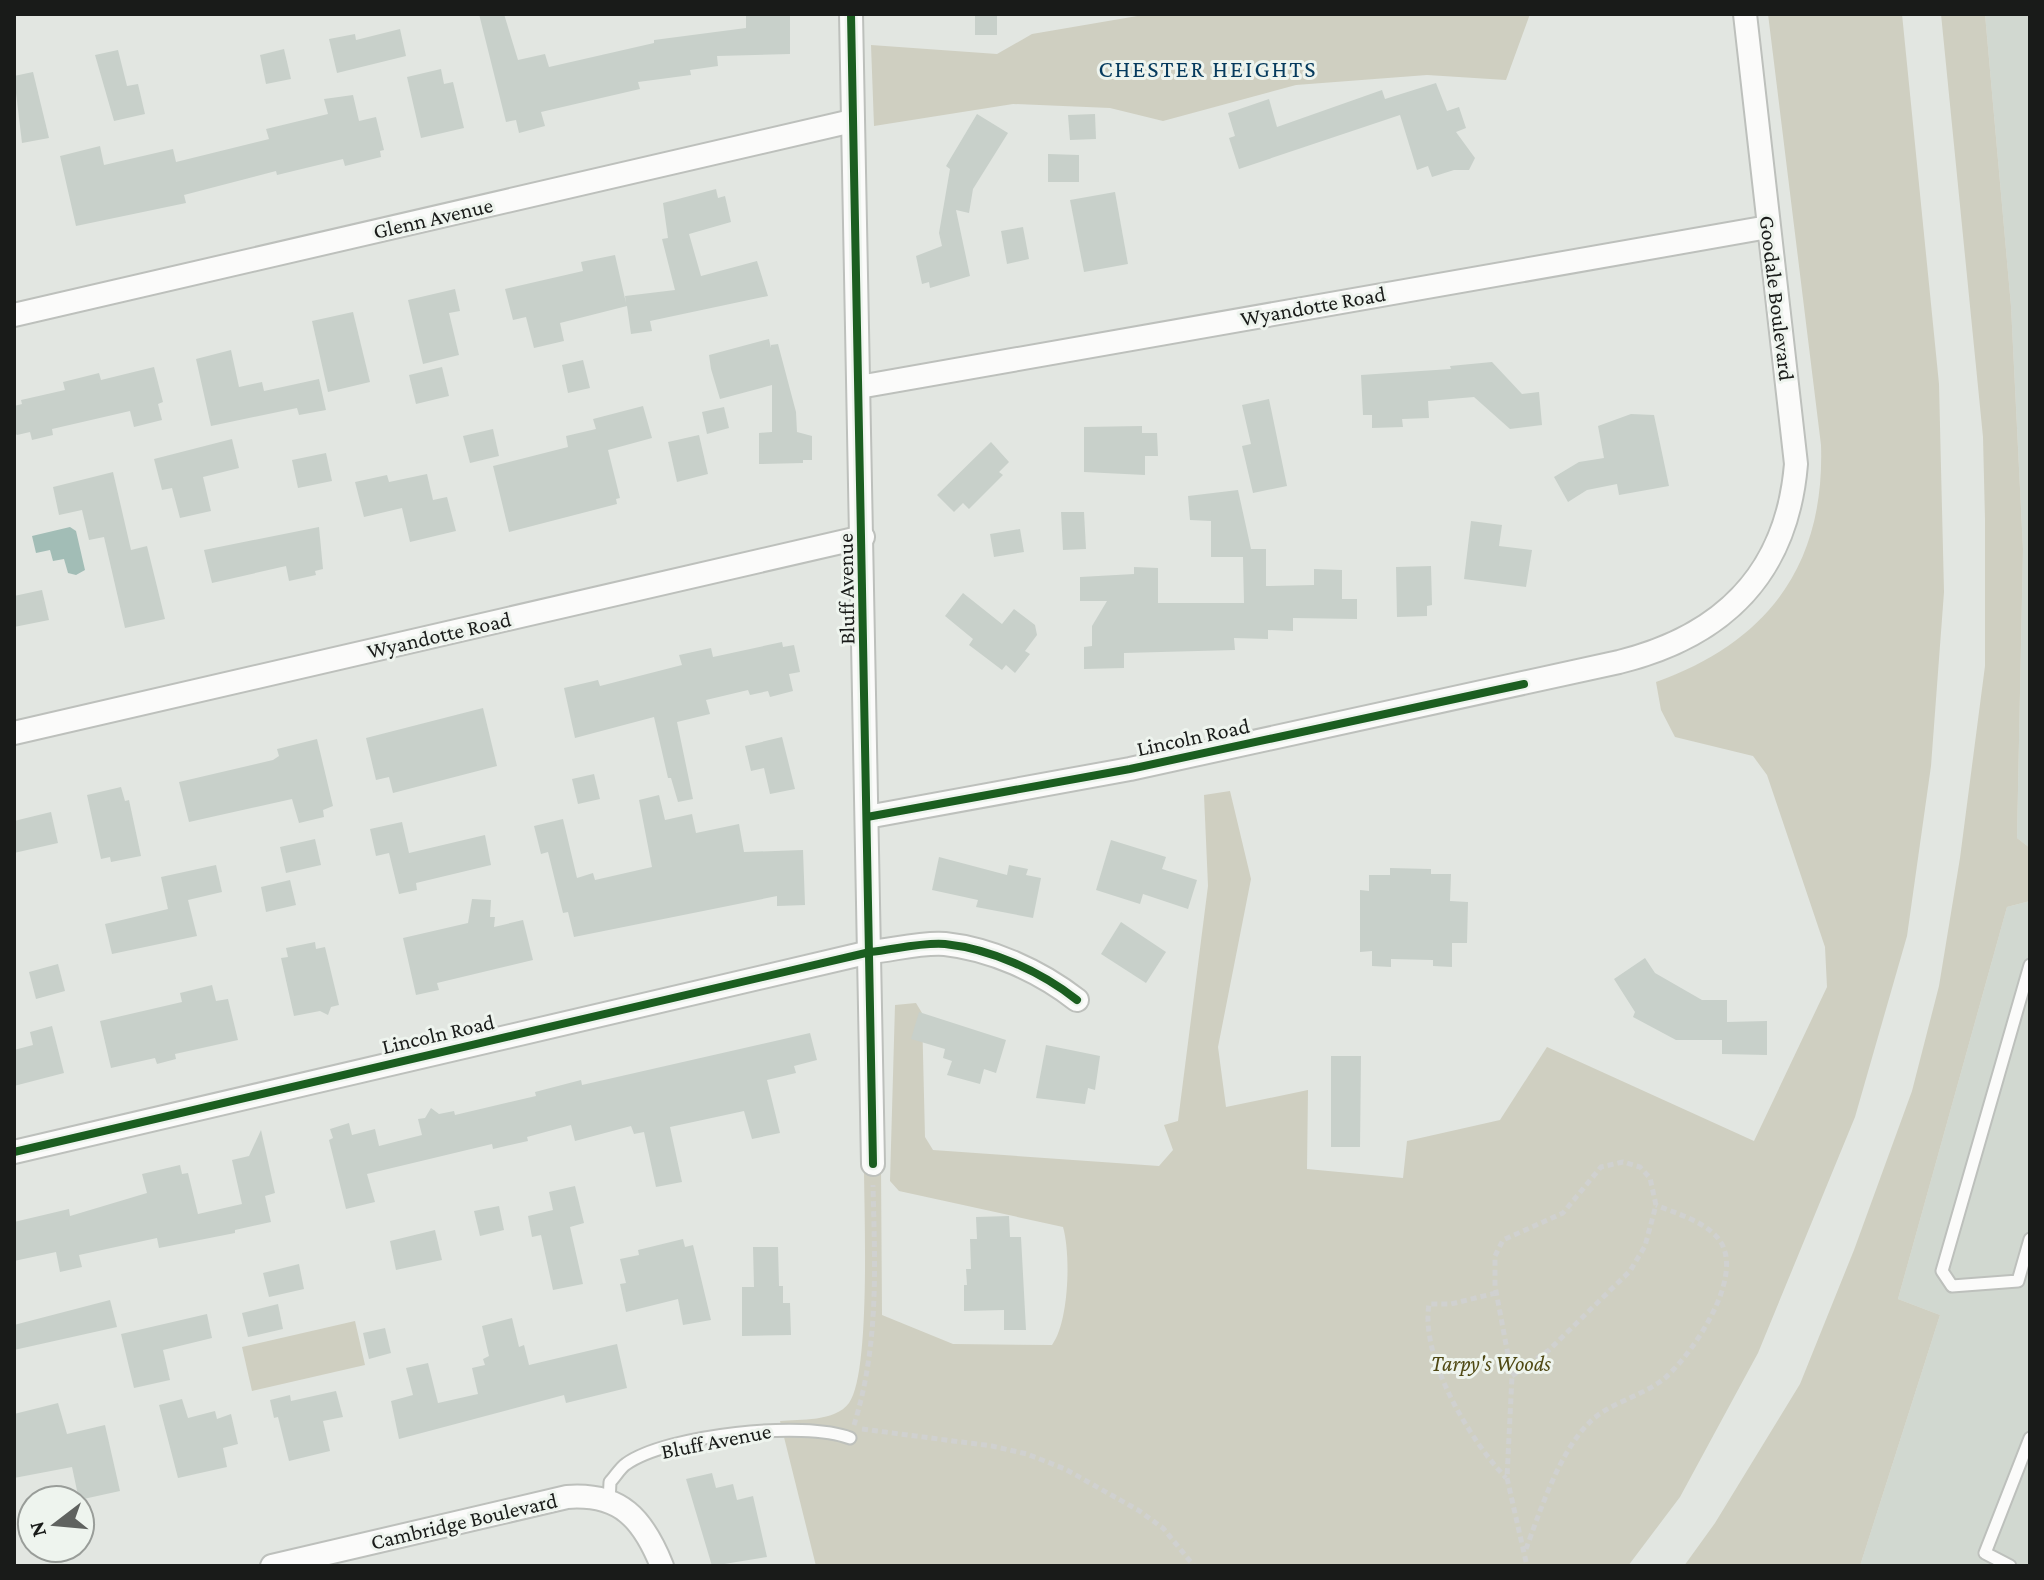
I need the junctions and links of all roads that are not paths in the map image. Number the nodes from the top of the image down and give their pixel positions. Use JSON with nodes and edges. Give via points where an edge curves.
{"nodes":[{"id":1,"x":851,"y":14,"type":"edge"},
{"id":2,"x":1745,"y":14,"type":"edge"},
{"id":3,"x":852,"y":121,"type":"junction"},
{"id":4,"x":1768,"y":227,"type":"junction"},
{"id":5,"x":14,"y":315,"type":"edge"},
{"id":6,"x":859,"y":387,"type":"junction"},
{"id":7,"x":863,"y":537,"type":"junction"},
{"id":8,"x":1760,"y":577,"type":"joint"},
{"id":9,"x":14,"y":733,"type":"edge"},
{"id":10,"x":867,"y":817,"type":"junction"},
{"id":11,"x":870,"y":952,"type":"junction"},
{"id":12,"x":2030,"y":965,"type":"edge"},
{"id":13,"x":1077,"y":1000,"type":"dead end"},
{"id":14,"x":14,"y":1152,"type":"edge"},
{"id":15,"x":873,"y":1164,"type":"road end"},
{"id":16,"x":2030,"y":1239,"type":"edge"},
{"id":17,"x":852,"y":1433,"type":"road end"},
{"id":18,"x":2030,"y":1438,"type":"edge"},
{"id":19,"x":609,"y":1502,"type":"junction"},
{"id":20,"x":272,"y":1566,"type":"edge"},
{"id":21,"x":662,"y":1566,"type":"edge"},
{"id":22,"x":2010,"y":1566,"type":"edge"}],
"edges":[{"from":1,"to":3,"type":"street","name":"Bluff Avenue"},
{"from":2,"to":4,"type":"street","name":"Goodale Boulevard"},
{"from":3,"to":5,"type":"street","name":"Glenn Avenue"},
{"from":3,"to":6,"type":"street","name":"Bluff Avenue"},
{"from":4,"to":6,"type":"street","name":"Wyandotte Road"},
{"from":4,"to":8,"type":"street","name":"Goodale Boulevard","via":[[1796,464],[1787,517]]},
{"from":6,"to":7,"type":"street","name":"Bluff Avenue"},
{"from":7,"to":9,"type":"street","name":"Wyandotte Road"},
{"from":7,"to":10,"type":"street","name":"Bluff Avenue"},
{"from":8,"to":10,"type":"street","name":"Lincoln Road","via":[[1713,623],[1641,656],[1206,753]]},
{"from":10,"to":11,"type":"street","name":"Bluff Avenue"},
{"from":11,"to":13,"type":"street","name":"Lincoln Road","via":[[943,944],[1026,968]]},
{"from":11,"to":14,"type":"street","name":"Lincoln Road"},
{"from":11,"to":15,"type":"street","name":"Bluff Avenue"},
{"from":12,"to":16,"type":"lane","via":[[1942,1271],[1952,1286],[2018,1281]]},
{"from":17,"to":19,"type":"lane","name":"Bluff Avenue","via":[[762,1428],[668,1447],[627,1464],[610,1482]]},
{"from":18,"to":22,"type":"lane","via":[[1985,1553]]},
{"from":19,"to":20,"type":"street","name":"Cambridge Boulevard","via":[[588,1495],[567,1497]]},
{"from":19,"to":21,"type":"street","via":[[630,1512],[650,1535]]}]}
